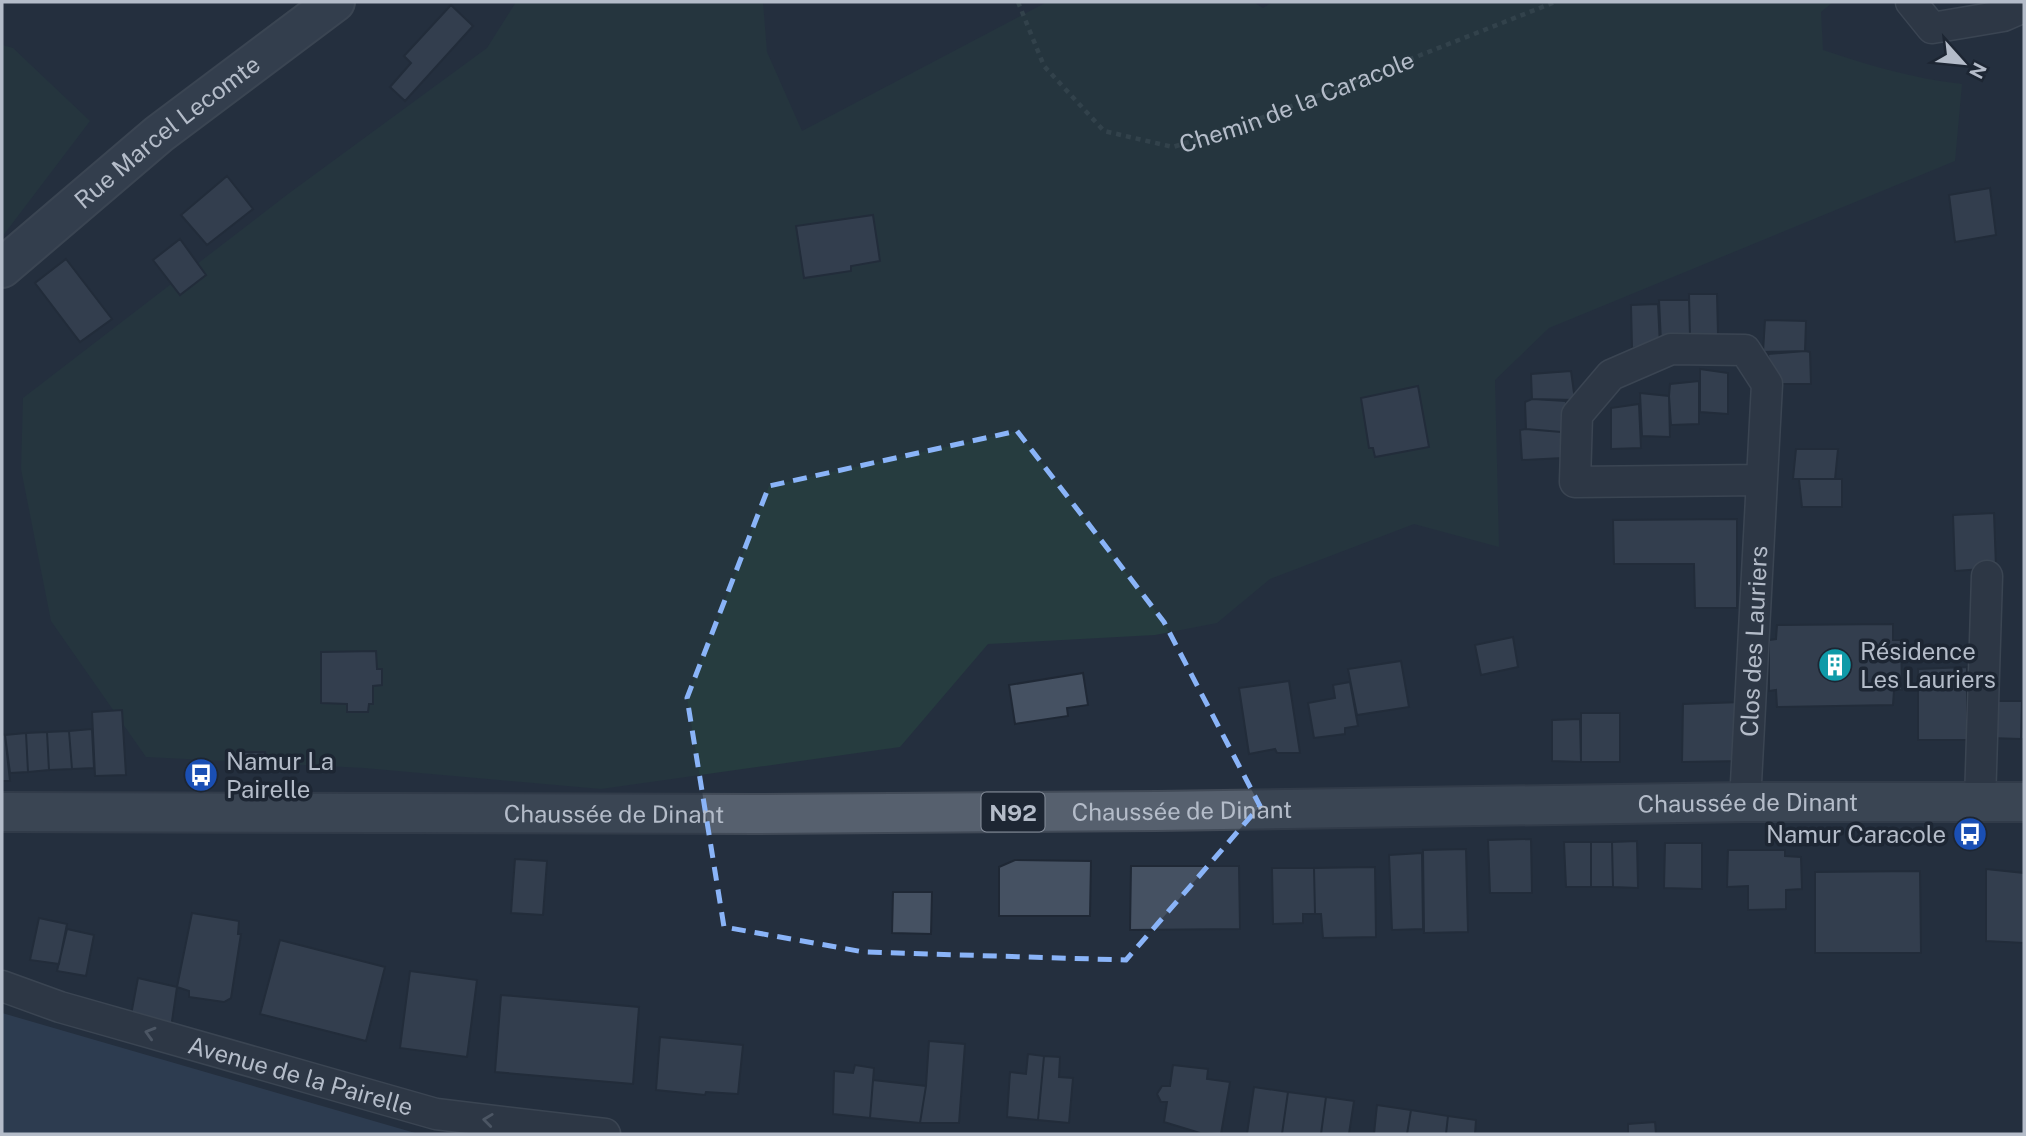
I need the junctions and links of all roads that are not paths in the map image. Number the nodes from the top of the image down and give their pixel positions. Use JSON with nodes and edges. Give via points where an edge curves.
{"nodes":[{"id":1,"x":335,"y":2,"type":"edge"},
{"id":2,"x":1911,"y":2,"type":"edge"},
{"id":3,"x":2024,"y":7,"type":"edge"},
{"id":4,"x":2,"y":268,"type":"edge"},
{"id":5,"x":1762,"y":480,"type":"junction"},
{"id":6,"x":1987,"y":576,"type":"dead end"},
{"id":7,"x":1745,"y":802,"type":"junction"},
{"id":8,"x":1980,"y":802,"type":"junction"},
{"id":9,"x":2024,"y":802,"type":"edge"},
{"id":10,"x":2,"y":812,"type":"edge"},
{"id":11,"x":2,"y":986,"type":"edge"},
{"id":12,"x":605,"y":1134,"type":"edge"}],
"edges":[{"from":1,"to":4,"type":"street","name":"Rue Marcel Lecomte","via":[[159,134]]},
{"from":2,"to":3,"type":"street","via":[[1932,28],[2003,16]]},
{"from":5,"to":5,"type":"street","name":"Clos des Lauriers","via":[[1767,384],[1745,350],[1671,349],[1611,375],[1577,415],[1575,482]]},
{"from":5,"to":7,"type":"street","name":"Clos des Lauriers"},
{"from":6,"to":8,"type":"street"},
{"from":7,"to":8,"type":"main road","name":"Chaussée de Dinant","number":"N92"},
{"from":7,"to":10,"type":"main road","name":"Chaussée de Dinant","number":"N92","via":[[759,814]]},
{"from":8,"to":9,"type":"main road","name":"Chaussée de Dinant","number":"N92"},
{"from":12,"to":11,"type":"street","name":"Avenue de la Pairelle","one_way":true,"via":[[436,1114],[60,1007]]}]}
